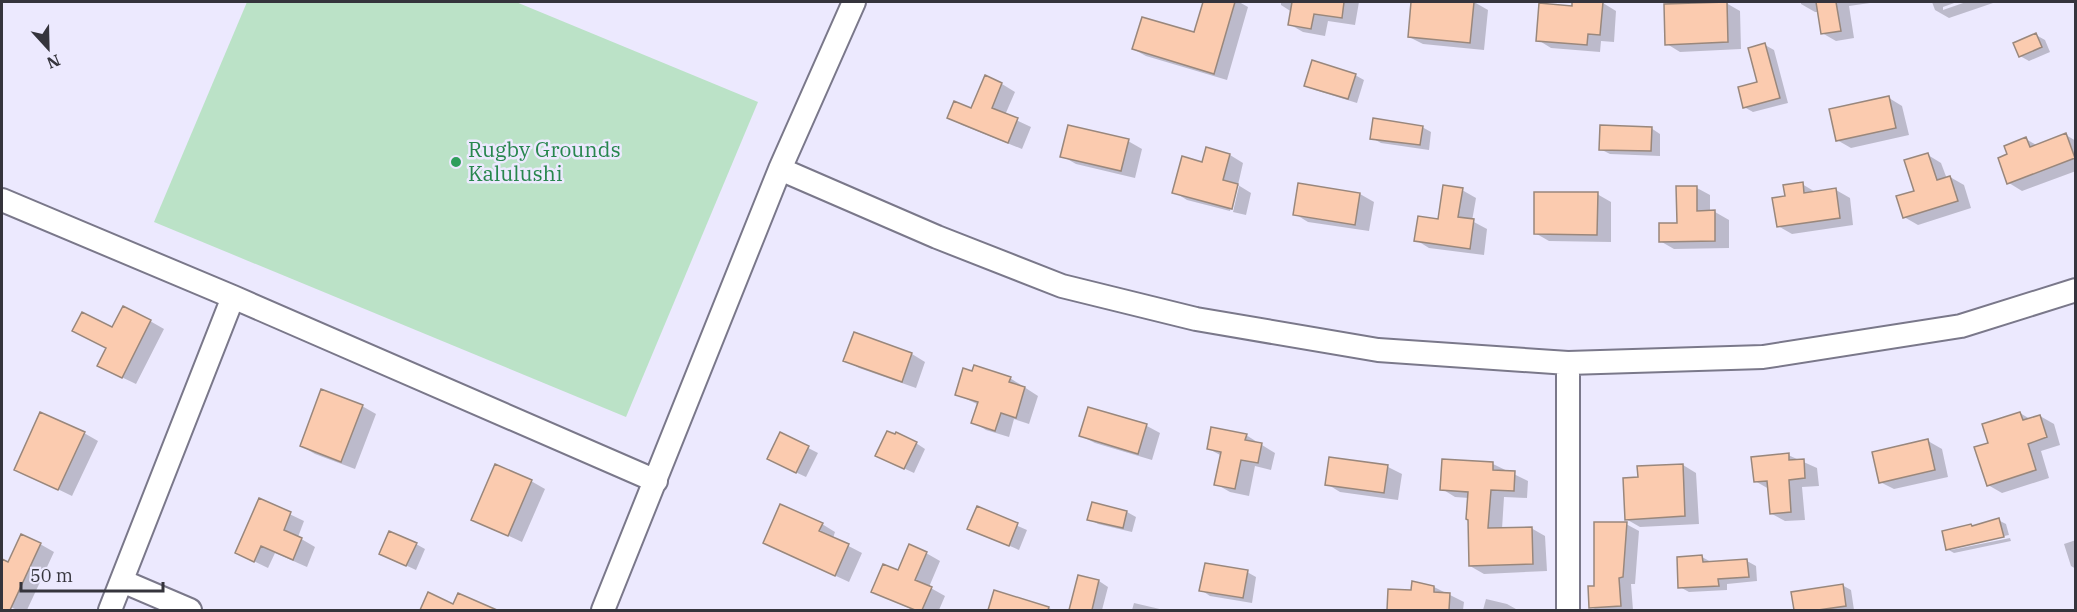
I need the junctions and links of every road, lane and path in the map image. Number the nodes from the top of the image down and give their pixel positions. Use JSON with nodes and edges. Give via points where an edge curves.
{"nodes":[{"id":1,"x":854,"y":2,"type":"edge"},
{"id":2,"x":780,"y":169,"type":"junction"},
{"id":3,"x":2,"y":200,"type":"edge"},
{"id":4,"x":2076,"y":290,"type":"edge"},
{"id":5,"x":233,"y":297,"type":"junction"},
{"id":6,"x":1568,"y":363,"type":"junction"},
{"id":7,"x":656,"y":481,"type":"junction"},
{"id":8,"x":122,"y":581,"type":"junction"},
{"id":9,"x":110,"y":610,"type":"edge"},
{"id":10,"x":190,"y":610,"type":"edge"},
{"id":11,"x":603,"y":610,"type":"edge"},
{"id":12,"x":1568,"y":610,"type":"edge"}],
"edges":[{"from":1,"to":2,"type":"street"},
{"from":2,"to":6,"type":"street","via":[[1062,286],[1196,319],[1378,350]]},
{"from":2,"to":7,"type":"street"},
{"from":3,"to":5,"type":"street"},
{"from":4,"to":6,"type":"street","via":[[1961,326],[1763,357]]},
{"from":5,"to":7,"type":"street"},
{"from":5,"to":8,"type":"street"},
{"from":6,"to":12,"type":"street"},
{"from":7,"to":11,"type":"street"},
{"from":8,"to":9,"type":"street"},
{"from":8,"to":10,"type":"street"}]}
